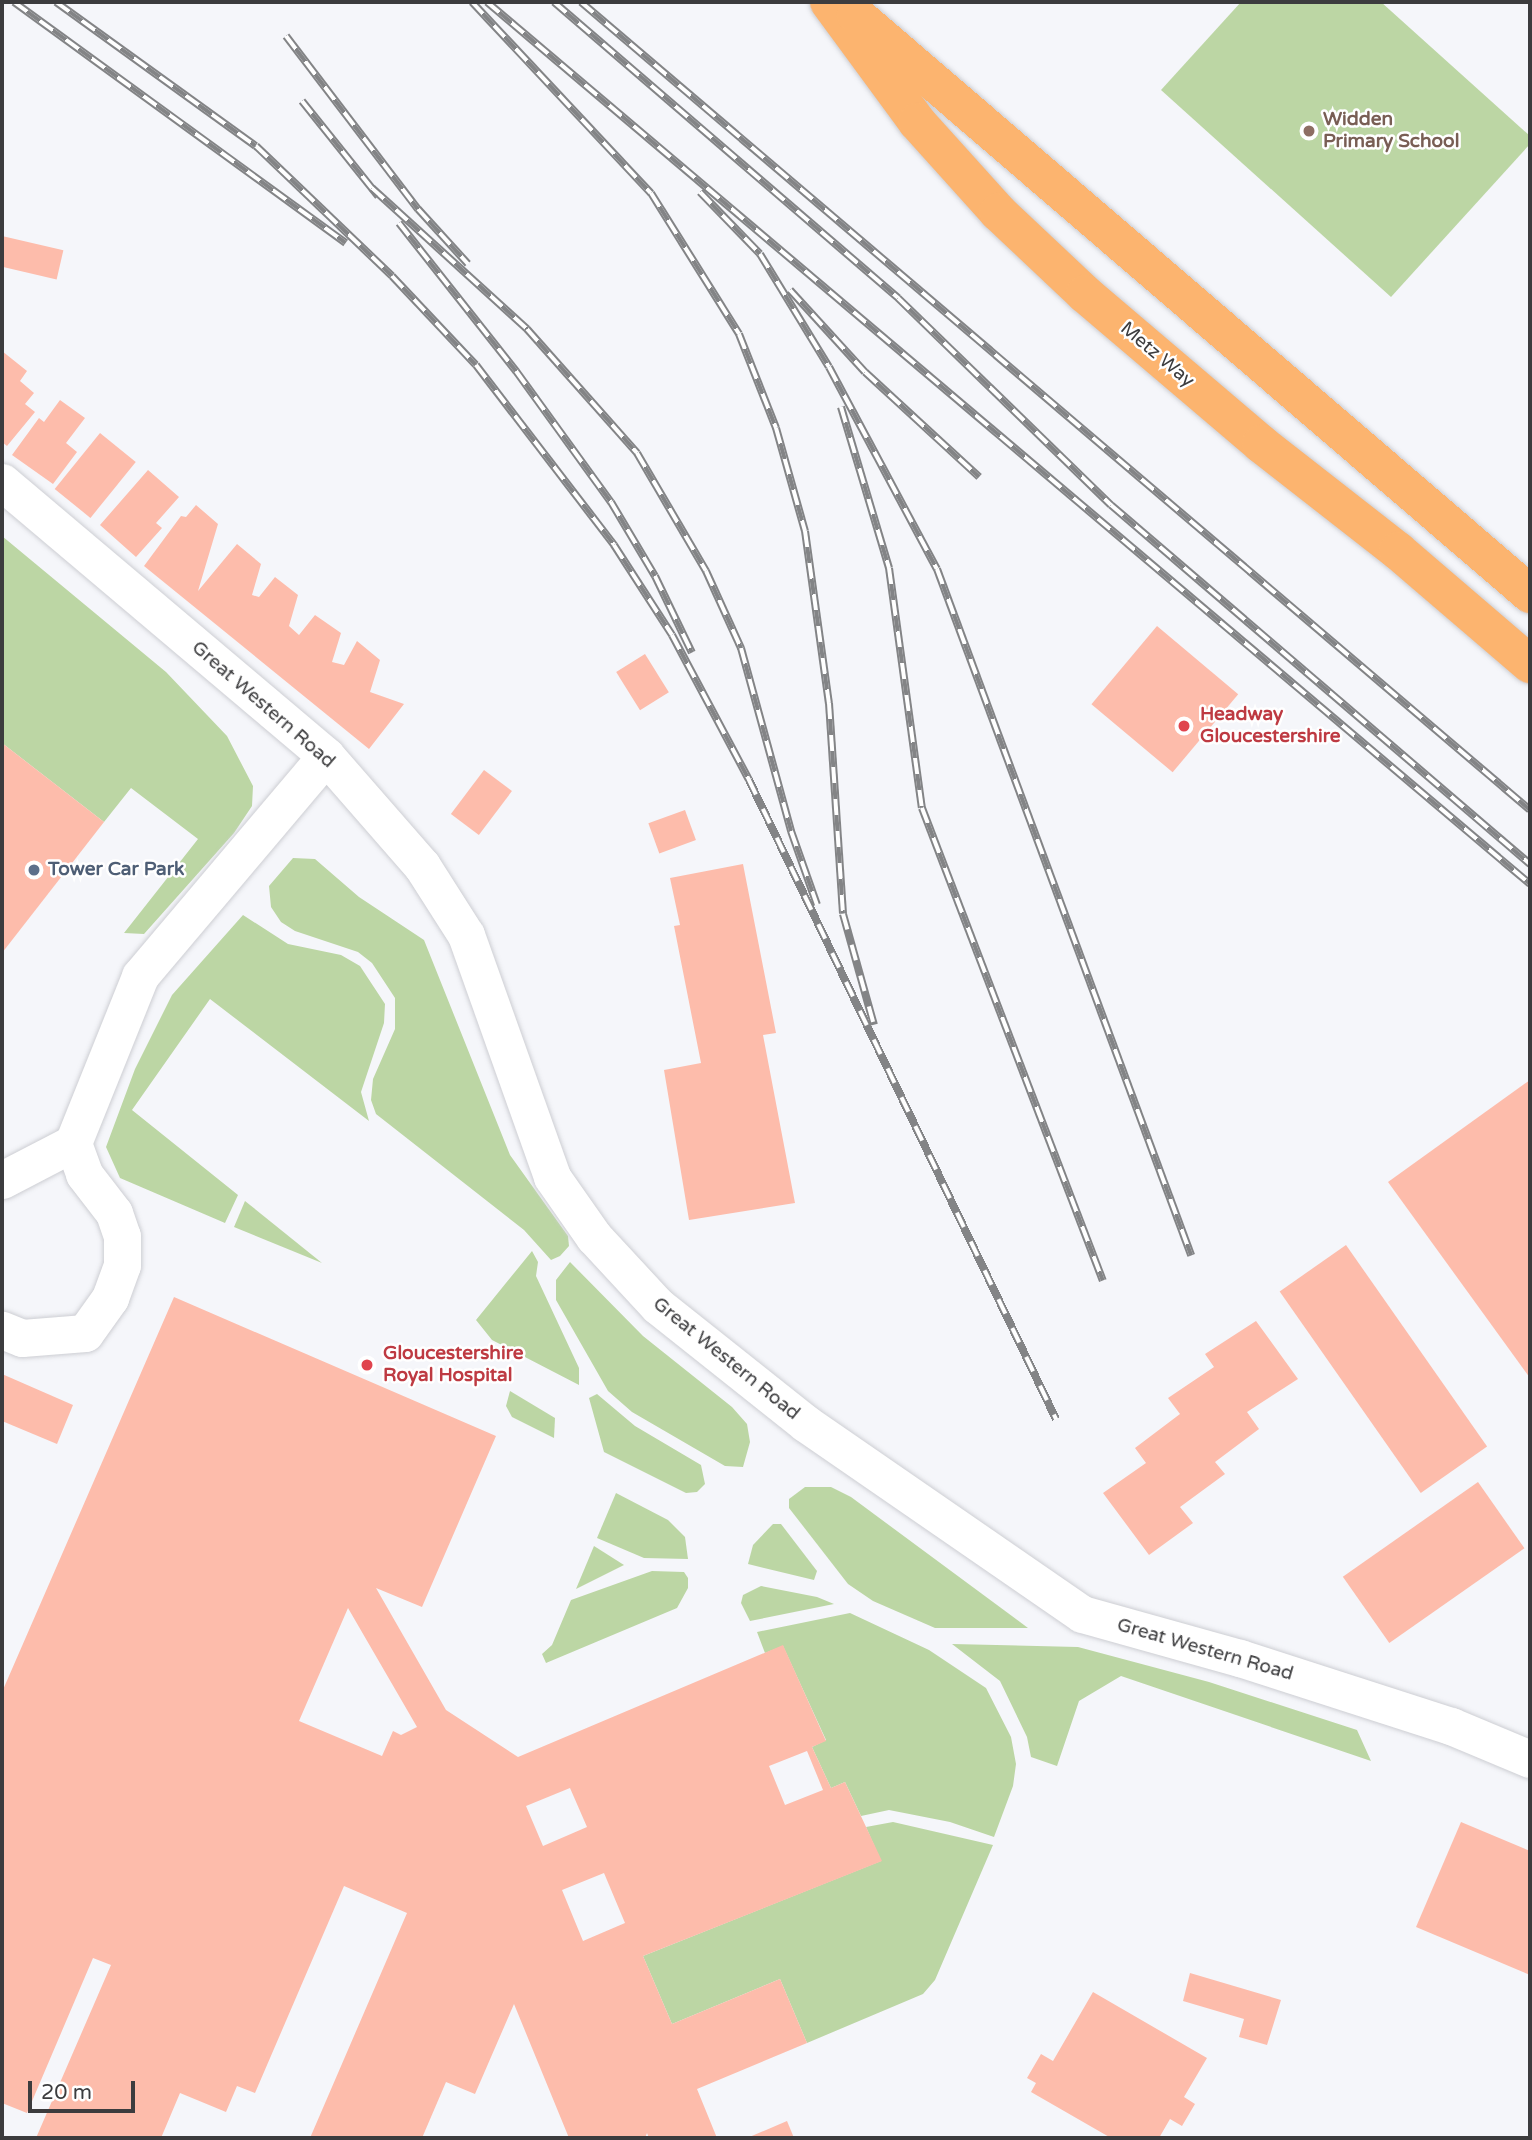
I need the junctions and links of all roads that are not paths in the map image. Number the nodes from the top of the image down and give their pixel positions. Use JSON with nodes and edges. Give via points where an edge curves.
{"nodes":[{"id":1,"x":829,"y":2,"type":"edge"},
{"id":2,"x":842,"y":2,"type":"edge"},
{"id":3,"x":2,"y":482,"type":"edge"},
{"id":4,"x":1530,"y":594,"type":"edge"},
{"id":5,"x":1530,"y":664,"type":"edge"},
{"id":6,"x":326,"y":756,"type":"junction"},
{"id":7,"x":73,"y":1143,"type":"junction"},
{"id":8,"x":2,"y":1180,"type":"edge"},
{"id":9,"x":2,"y":1330,"type":"edge"},
{"id":10,"x":1530,"y":1759,"type":"edge"}],
"edges":[{"from":1,"to":5,"type":"main road","name":"Metz Way","via":[[917,122],[1008,221],[1085,294]]},
{"from":2,"to":4,"type":"main road"},
{"from":3,"to":6,"type":"street","name":"Great Western Road"},
{"from":6,"to":7,"type":"street","via":[[139,976]]},
{"from":6,"to":10,"type":"street","name":"Great Western Road","via":[[422,866],[466,935],[552,1177],[594,1237],[658,1306],[805,1423],[1082,1614],[1240,1658],[1451,1726]]},
{"from":7,"to":8,"type":"street"},
{"from":7,"to":9,"type":"street","via":[[84,1174],[114,1213],[122,1236],[122,1265],[114,1287],[85,1334],[22,1338]]}]}
